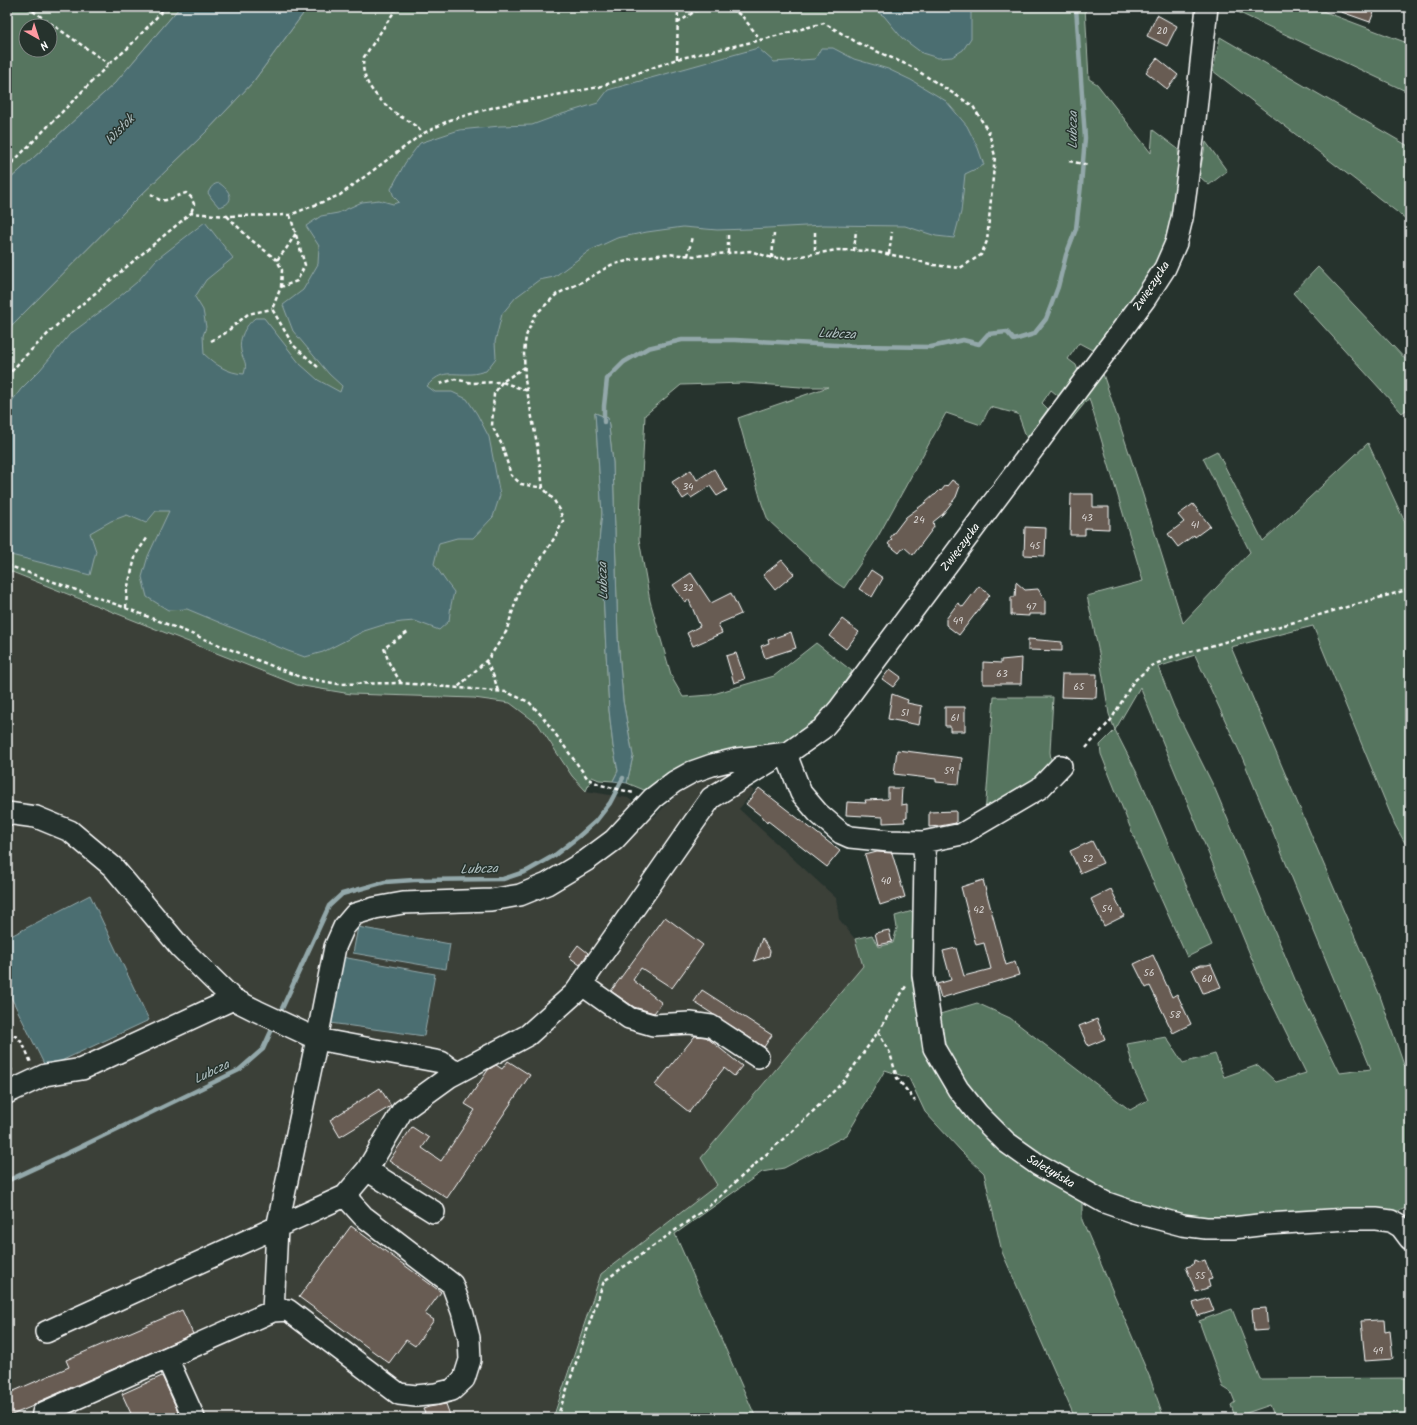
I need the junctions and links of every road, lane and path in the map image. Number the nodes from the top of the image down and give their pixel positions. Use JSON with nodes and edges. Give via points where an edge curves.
{"nodes":[{"id":1,"x":27,"y":7,"type":"edge"},
{"id":2,"x":166,"y":7,"type":"edge"},
{"id":3,"x":395,"y":7,"type":"edge"},
{"id":4,"x":678,"y":7,"type":"edge"},
{"id":5,"x":709,"y":7,"type":"edge"},
{"id":6,"x":717,"y":7,"type":"edge"},
{"id":7,"x":1207,"y":7,"type":"edge"},
{"id":8,"x":678,"y":23,"type":"junction"},
{"id":9,"x":761,"y":40,"type":"junction"},
{"id":10,"x":677,"y":59,"type":"junction"},
{"id":11,"x":109,"y":64,"type":"junction"},
{"id":12,"x":422,"y":134,"type":"junction"},
{"id":13,"x":1069,"y":161,"type":"dead end"},
{"id":14,"x":1088,"y":165,"type":"dead end"},
{"id":15,"x":7,"y":168,"type":"edge"},
{"id":16,"x":151,"y":194,"type":"dead end"},
{"id":17,"x":191,"y":213,"type":"junction"},
{"id":18,"x":290,"y":215,"type":"junction"},
{"id":19,"x":226,"y":216,"type":"junction"},
{"id":20,"x":856,"y":230,"type":"dead end"},
{"id":21,"x":814,"y":232,"type":"dead end"},
{"id":22,"x":892,"y":232,"type":"dead end"},
{"id":23,"x":296,"y":234,"type":"junction"},
{"id":24,"x":774,"y":234,"type":"dead end"},
{"id":25,"x":728,"y":235,"type":"dead end"},
{"id":26,"x":692,"y":236,"type":"dead end"},
{"id":27,"x":854,"y":251,"type":"junction"},
{"id":28,"x":728,"y":253,"type":"junction"},
{"id":29,"x":815,"y":253,"type":"junction"},
{"id":30,"x":890,"y":254,"type":"junction"},
{"id":31,"x":688,"y":256,"type":"junction"},
{"id":32,"x":772,"y":258,"type":"junction"},
{"id":33,"x":277,"y":260,"type":"junction"},
{"id":34,"x":281,"y":287,"type":"junction"},
{"id":35,"x":272,"y":309,"type":"junction"},
{"id":36,"x":211,"y":341,"type":"dead end"},
{"id":37,"x":525,"y":367,"type":"junction"},
{"id":38,"x":320,"y":369,"type":"dead end"},
{"id":39,"x":7,"y":377,"type":"edge"},
{"id":40,"x":502,"y":382,"type":"junction"},
{"id":41,"x":440,"y":384,"type":"dead end"},
{"id":42,"x":528,"y":391,"type":"junction"},
{"id":43,"x":543,"y":488,"type":"junction"},
{"id":44,"x":148,"y":537,"type":"dead end"},
{"id":45,"x":7,"y":565,"type":"edge"},
{"id":46,"x":1410,"y":589,"type":"edge"},
{"id":47,"x":126,"y":608,"type":"junction"},
{"id":48,"x":408,"y":632,"type":"dead end"},
{"id":49,"x":486,"y":661,"type":"junction"},
{"id":50,"x":401,"y":683,"type":"junction"},
{"id":51,"x":457,"y":688,"type":"junction"},
{"id":52,"x":498,"y":691,"type":"junction"},
{"id":53,"x":1086,"y":748,"type":"dead end"},
{"id":54,"x":785,"y":754,"type":"junction"},
{"id":55,"x":1061,"y":766,"type":"dead end"},
{"id":56,"x":629,"y":792,"type":"dead end"},
{"id":57,"x":7,"y":813,"type":"edge"},
{"id":58,"x":923,"y":842,"type":"junction"},
{"id":59,"x":923,"y":975,"type":"junction"},
{"id":60,"x":581,"y":984,"type":"junction"},
{"id":61,"x":233,"y":999,"type":"junction"},
{"id":62,"x":878,"y":1032,"type":"junction"},
{"id":63,"x":7,"y":1033,"type":"edge"},
{"id":64,"x":317,"y":1039,"type":"junction"},
{"id":65,"x":758,"y":1057,"type":"dead end"},
{"id":66,"x":456,"y":1073,"type":"junction"},
{"id":67,"x":38,"y":1078,"type":"junction"},
{"id":68,"x":7,"y":1093,"type":"edge"},
{"id":69,"x":915,"y":1101,"type":"dead end"},
{"id":70,"x":367,"y":1170,"type":"junction"},
{"id":71,"x":345,"y":1196,"type":"junction"},
{"id":72,"x":434,"y":1212,"type":"dead end"},
{"id":73,"x":278,"y":1228,"type":"junction"},
{"id":74,"x":1410,"y":1239,"type":"edge"},
{"id":75,"x":273,"y":1311,"type":"junction"},
{"id":76,"x":46,"y":1332,"type":"dead end"},
{"id":77,"x":167,"y":1358,"type":"junction"},
{"id":78,"x":42,"y":1418,"type":"edge"},
{"id":79,"x":194,"y":1418,"type":"edge"},
{"id":80,"x":557,"y":1418,"type":"edge"}],
"edges":[{"from":1,"to":11,"type":"path"},
{"from":2,"to":11,"type":"path","via":[[128,48]]},
{"from":3,"to":12,"type":"path","via":[[364,57],[365,75],[372,91],[394,112],[415,125]]},
{"from":4,"to":8,"type":"path"},
{"from":5,"to":8,"type":"path","via":[[695,11]]},
{"from":6,"to":9,"type":"path","via":[[733,10],[742,16]]},
{"from":7,"to":54,"type":"street","name":"Zwięczycka","via":[[1182,218],[1176,243],[1164,268],[1145,299],[840,708],[822,729]]},
{"from":8,"to":10,"type":"path"},
{"from":9,"to":10,"type":"path"},
{"from":9,"to":30,"type":"path","via":[[824,23],[858,43],[910,66],[973,106],[989,133],[995,156],[987,241],[981,256],[960,268],[934,266]]},
{"from":10,"to":12,"type":"path","via":[[599,87],[498,106],[450,120]]},
{"from":11,"to":15,"type":"path"},
{"from":12,"to":18,"type":"path","via":[[340,195]]},
{"from":13,"to":14,"type":"path"},
{"from":16,"to":17,"type":"path","via":[[160,200],[166,200],[186,193],[194,204]]},
{"from":17,"to":19,"type":"path"},
{"from":17,"to":39,"type":"path","via":[[57,325]]},
{"from":18,"to":19,"type":"path"},
{"from":18,"to":23,"type":"path"},
{"from":19,"to":33,"type":"path","via":[[250,240]]},
{"from":20,"to":27,"type":"path"},
{"from":21,"to":29,"type":"path"},
{"from":22,"to":30,"type":"path"},
{"from":23,"to":33,"type":"path"},
{"from":23,"to":34,"type":"path","via":[[305,265],[297,281]]},
{"from":24,"to":32,"type":"path"},
{"from":25,"to":28,"type":"path"},
{"from":26,"to":31,"type":"path"},
{"from":27,"to":29,"type":"path"},
{"from":27,"to":30,"type":"path"},
{"from":28,"to":31,"type":"path"},
{"from":28,"to":32,"type":"path","via":[[750,251]]},
{"from":29,"to":32,"type":"path","via":[[790,258]]},
{"from":31,"to":37,"type":"path","via":[[665,254],[612,265],[557,294],[535,315],[526,336]]},
{"from":33,"to":34,"type":"path","via":[[282,270]]},
{"from":34,"to":35,"type":"path"},
{"from":35,"to":36,"type":"path","via":[[248,314],[224,334]]},
{"from":35,"to":38,"type":"path","via":[[293,346]]},
{"from":37,"to":40,"type":"path"},
{"from":37,"to":42,"type":"path"},
{"from":40,"to":41,"type":"path","via":[[472,383],[455,379]]},
{"from":40,"to":42,"type":"path"},
{"from":40,"to":43,"type":"path","via":[[494,394],[492,426],[502,445],[511,475],[521,484]]},
{"from":42,"to":43,"type":"path"},
{"from":43,"to":49,"type":"path","via":[[560,510],[563,521],[543,556],[521,585],[506,632]]},
{"from":44,"to":47,"type":"path","via":[[136,554],[127,590]]},
{"from":45,"to":47,"type":"path"},
{"from":46,"to":53,"type":"path","via":[[1172,657],[1151,666],[1133,682],[1111,720]]},
{"from":47,"to":50,"type":"path","via":[[300,677],[338,684]]},
{"from":48,"to":50,"type":"path","via":[[384,648],[389,663]]},
{"from":49,"to":51,"type":"path"},
{"from":49,"to":52,"type":"path"},
{"from":50,"to":51,"type":"path"},
{"from":51,"to":52,"type":"path"},
{"from":52,"to":56,"type":"path","via":[[529,702],[588,780]]},
{"from":54,"to":58,"type":"street","via":[[801,793],[818,813],[841,833],[889,841]]},
{"from":54,"to":60,"type":"street","name":"Zwięczycka","via":[[712,798]]},
{"from":54,"to":64,"type":"street","via":[[737,759],[712,765],[674,782],[654,798],[614,840],[587,860],[547,884],[520,895],[491,900],[403,903],[355,914],[344,927],[335,947]]},
{"from":55,"to":58,"type":"street","via":[[1040,788],[962,834]]},
{"from":57,"to":61,"type":"street","via":[[36,817],[57,825],[90,846],[113,867],[181,948]]},
{"from":58,"to":59,"type":"street","name":"Saletyńska"},
{"from":59,"to":62,"type":"path","via":[[908,983]]},
{"from":59,"to":74,"type":"street","name":"Saletyńska","via":[[934,1048],[958,1089],[1006,1142],[1037,1164],[1104,1202],[1182,1225],[1206,1228],[1376,1219],[1391,1221],[1401,1227]]},
{"from":60,"to":65,"type":"street","via":[[629,1018],[653,1025],[690,1022],[711,1026]]},
{"from":60,"to":66,"type":"street","name":"Zwięczycka","via":[[575,993],[528,1035]]},
{"from":61,"to":64,"type":"street"},
{"from":61,"to":67,"type":"street","via":[[82,1069]]},
{"from":62,"to":69,"type":"path","via":[[890,1053],[897,1078]]},
{"from":62,"to":80,"type":"path","via":[[843,1082],[802,1122],[708,1207],[604,1281]]},
{"from":63,"to":67,"type":"path","via":[[20,1040]]},
{"from":64,"to":66,"type":"street","via":[[441,1062]]},
{"from":64,"to":73,"type":"street"},
{"from":66,"to":70,"type":"street","name":"Zwięczycka","via":[[402,1111]]},
{"from":67,"to":68,"type":"street"},
{"from":70,"to":71,"type":"street","name":"Zwięczycka"},
{"from":70,"to":72,"type":"street"},
{"from":71,"to":73,"type":"street"},
{"from":71,"to":75,"type":"street","via":[[363,1216],[452,1284],[469,1338],[470,1360],[464,1379],[452,1390],[436,1394],[399,1394],[288,1310]]},
{"from":73,"to":75,"type":"street"},
{"from":73,"to":76,"type":"street"},
{"from":75,"to":77,"type":"street"},
{"from":77,"to":78,"type":"street","via":[[43,1413]]},
{"from":77,"to":79,"type":"street"}]}
